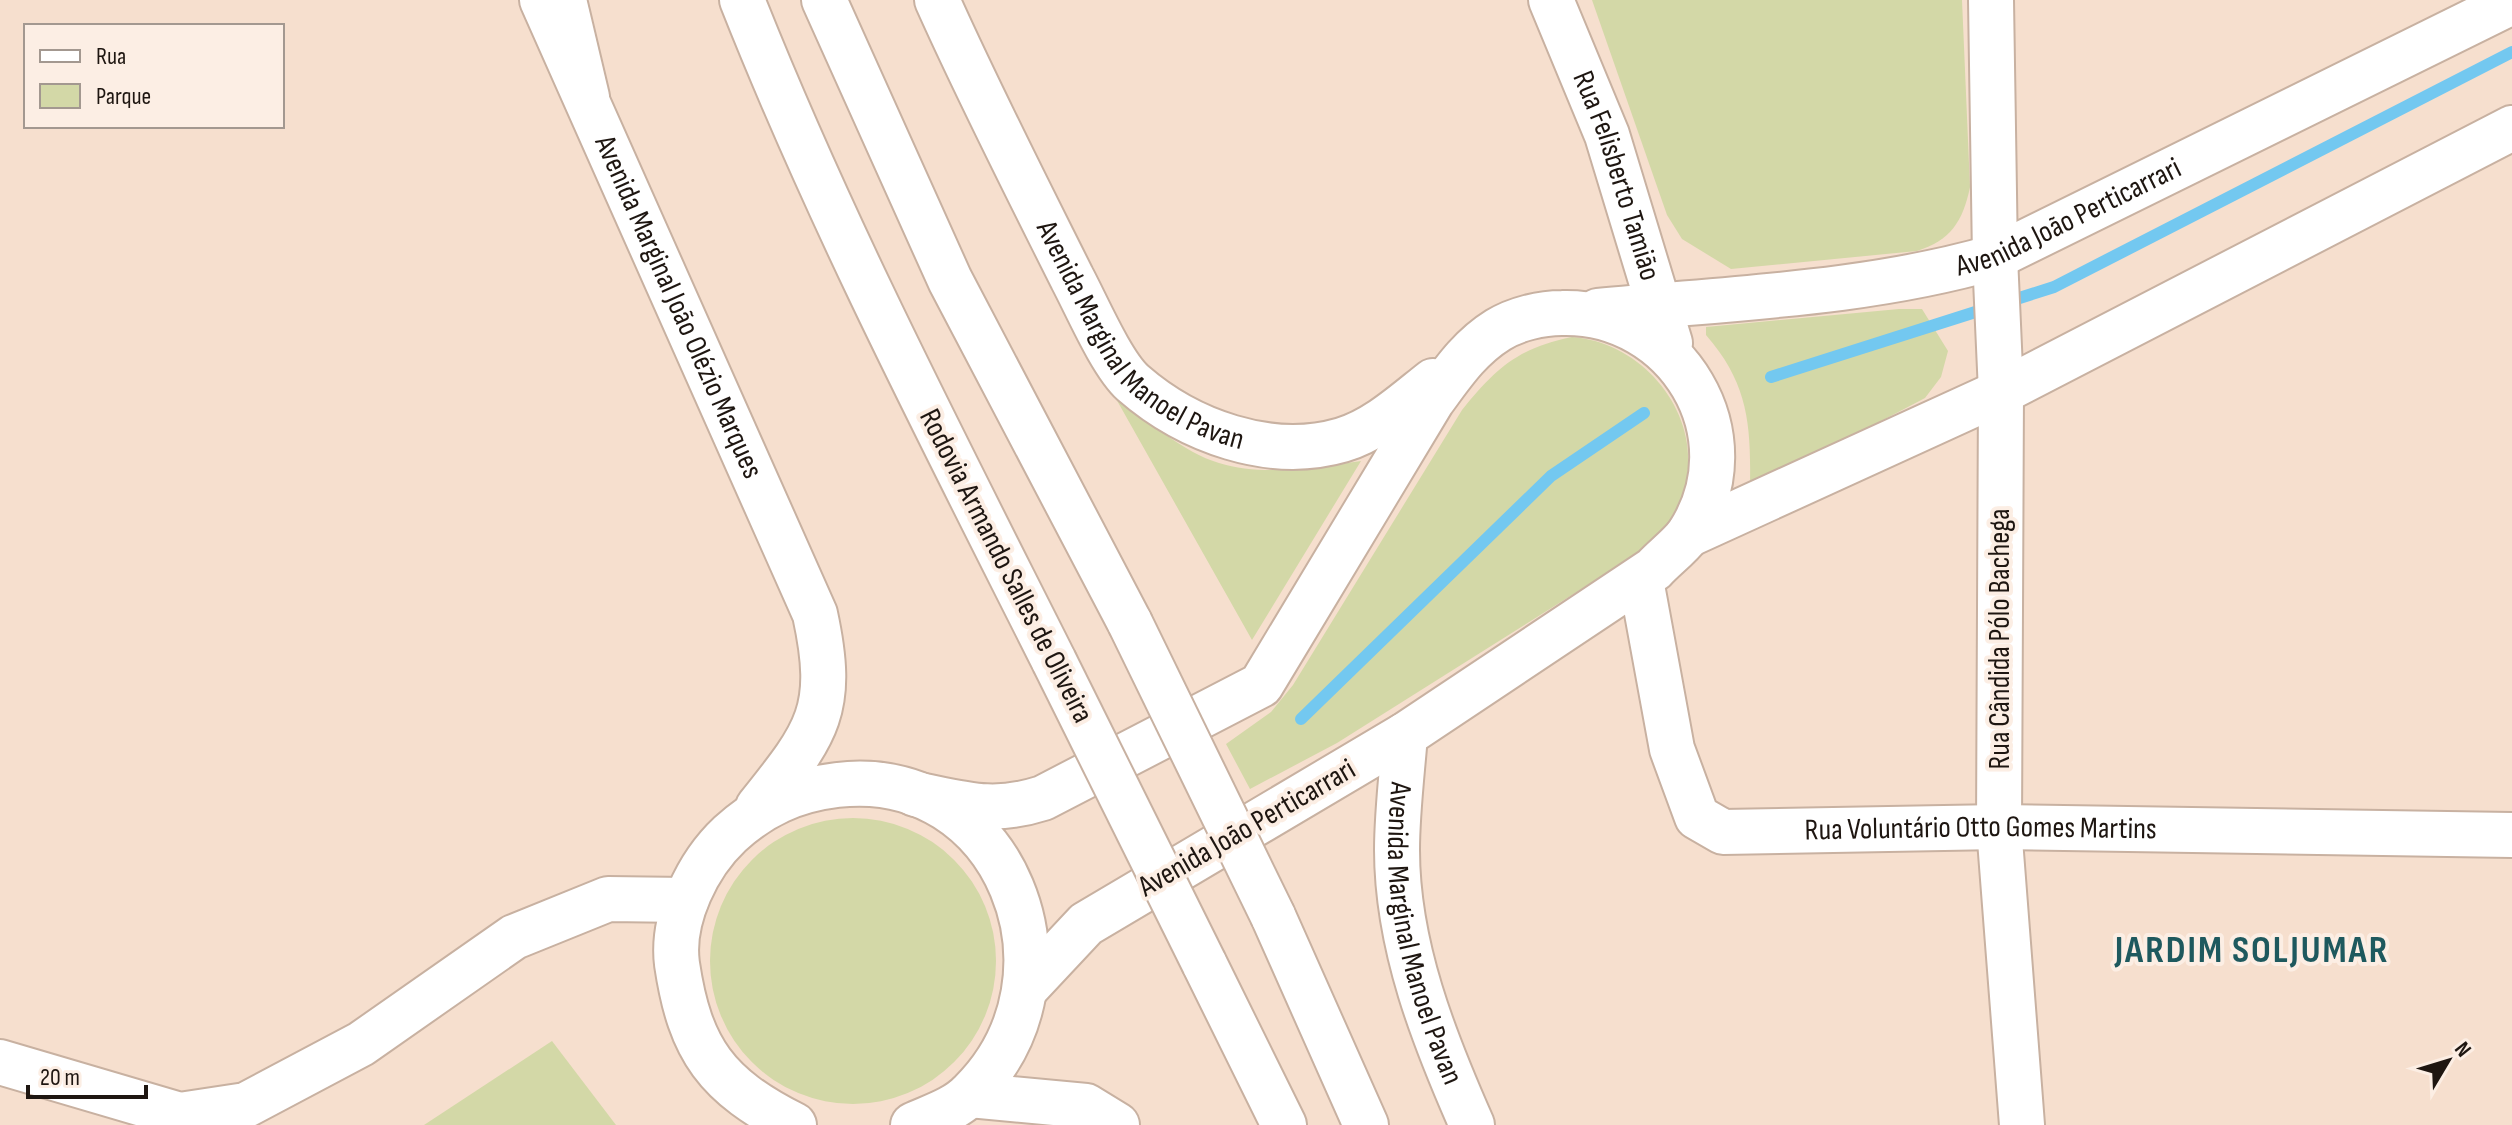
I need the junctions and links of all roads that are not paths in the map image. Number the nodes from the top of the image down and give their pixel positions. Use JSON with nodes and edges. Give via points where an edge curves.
{"nodes":[{"id":1,"x":542,"y":0,"type":"edge"},
{"id":2,"x":564,"y":0,"type":"edge"},
{"id":3,"x":742,"y":0,"type":"edge"},
{"id":4,"x":824,"y":0,"type":"edge"},
{"id":5,"x":937,"y":0,"type":"edge"},
{"id":6,"x":1551,"y":0,"type":"edge"},
{"id":7,"x":1991,"y":0,"type":"edge"},
{"id":8,"x":2512,"y":2,"type":"edge"},
{"id":9,"x":587,"y":97,"type":"junction"},
{"id":10,"x":2512,"y":128,"type":"edge"},
{"id":11,"x":1996,"y":272,"type":"junction"},
{"id":12,"x":1660,"y":305,"type":"junction"},
{"id":13,"x":1590,"y":312,"type":"junction"},
{"id":14,"x":1674,"y":357,"type":"junction"},
{"id":15,"x":1463,"y":358,"type":"junction"},
{"id":16,"x":2000,"y":381,"type":"junction"},
{"id":17,"x":1688,"y":535,"type":"junction"},
{"id":18,"x":1641,"y":580,"type":"junction"},
{"id":19,"x":1405,"y":735,"type":"junction"},
{"id":20,"x":915,"y":794,"type":"junction"},
{"id":21,"x":754,"y":812,"type":"junction"},
{"id":22,"x":1999,"y":827,"type":"junction"},
{"id":23,"x":2512,"y":835,"type":"edge"},
{"id":24,"x":686,"y":900,"type":"junction"},
{"id":25,"x":1027,"y":987,"type":"junction"},
{"id":26,"x":0,"y":1062,"type":"edge"},
{"id":27,"x":958,"y":1109,"type":"edge"},
{"id":28,"x":794,"y":1125,"type":"edge"},
{"id":29,"x":913,"y":1125,"type":"edge"},
{"id":30,"x":1117,"y":1125,"type":"edge"},
{"id":31,"x":1284,"y":1125,"type":"edge"},
{"id":32,"x":1366,"y":1125,"type":"edge"},
{"id":33,"x":1472,"y":1125,"type":"edge"},
{"id":34,"x":2022,"y":1125,"type":"edge"}],
"edges":[{"from":1,"to":9,"type":"main road","name":"Avenida Marginal João Olézio Marques"},
{"from":2,"to":9,"type":"main road"},
{"from":3,"to":31,"type":"main road","name":"Rodovia Armando Salles de Oliveira","bridge":true,"via":[[882,318]]},
{"from":4,"to":32,"type":"main road","bridge":true,"via":[[950,280],[1130,623],[1273,916]]},
{"from":5,"to":15,"type":"main road","name":"Avenida Marginal Manoel Pavan","via":[[1100,333],[1131,381],[1190,421],[1246,442],[1291,446],[1342,440],[1381,421]]},
{"from":6,"to":12,"type":"main road","name":"Rua Felisberto Tamião","via":[[1607,135]]},
{"from":7,"to":11,"type":"main road","name":"Rua Cândida Pólo Bachega"},
{"from":8,"to":11,"type":"main road","name":"Avenida João Perticarrari"},
{"from":9,"to":21,"type":"main road","name":"Avenida Marginal João Olézio Marques","via":[[815,614],[825,661],[821,706],[807,745]]},
{"from":10,"to":16,"type":"main road"},
{"from":11,"to":12,"type":"main road","name":"Avenida João Perticarrari","via":[[1939,273],[1827,290]]},
{"from":11,"to":16,"type":"main road","name":"Rua Cândida Pólo Bachega"},
{"from":12,"to":13,"type":"main road","name":"Avenida João Perticarrari"},
{"from":12,"to":14,"type":"main road","name":"Rua Felisberto Tamião"},
{"from":13,"to":14,"type":"main road","via":[[1636,327]]},
{"from":13,"to":15,"type":"main road","name":"Avenida Marginal Manoel Pavan","via":[[1528,318],[1499,329]]},
{"from":14,"to":17,"type":"main road","via":[[1700,397],[1712,443],[1707,492]]},
{"from":15,"to":20,"type":"main road","via":[[1261,685],[1022,805],[979,807]]},
{"from":16,"to":17,"type":"main road"},
{"from":16,"to":22,"type":"main road","name":"Rua Cândida Pólo Bachega"},
{"from":17,"to":18,"type":"main road","name":"Avenida João Perticarrari"},
{"from":18,"to":19,"type":"main road","name":"Avenida João Perticarrari"},
{"from":18,"to":22,"type":"main road","name":"Rua Voluntário Otto Gomes Martins","via":[[1672,749],[1697,817],[1723,832]]},
{"from":19,"to":25,"type":"main road","name":"Avenida João Perticarrari","via":[[1097,916]]},
{"from":19,"to":33,"type":"main road","name":"Avenida Marginal Manoel Pavan","via":[[1397,852],[1405,927],[1430,1030]]},
{"from":20,"to":21,"type":"main road","via":[[860,783],[804,789]]},
{"from":20,"to":25,"type":"main road","via":[[976,834],[1009,878],[1027,931]]},
{"from":21,"to":24,"type":"main road","via":[[713,851]]},
{"from":22,"to":23,"type":"main road","name":"Rua Voluntário Otto Gomes Martins"},
{"from":22,"to":34,"type":"main road","name":"Rua Cândida Pólo Bachega"},
{"from":24,"to":26,"type":"main road","via":[[608,899],[514,937],[361,1044],[246,1105],[180,1115]]},
{"from":24,"to":28,"type":"main road","via":[[676,955],[684,1011],[709,1061],[748,1102]]},
{"from":25,"to":27,"type":"main road","via":[[1015,1030]]},
{"from":27,"to":29,"type":"main road"},
{"from":27,"to":30,"type":"main road","via":[[1086,1106]]}]}
